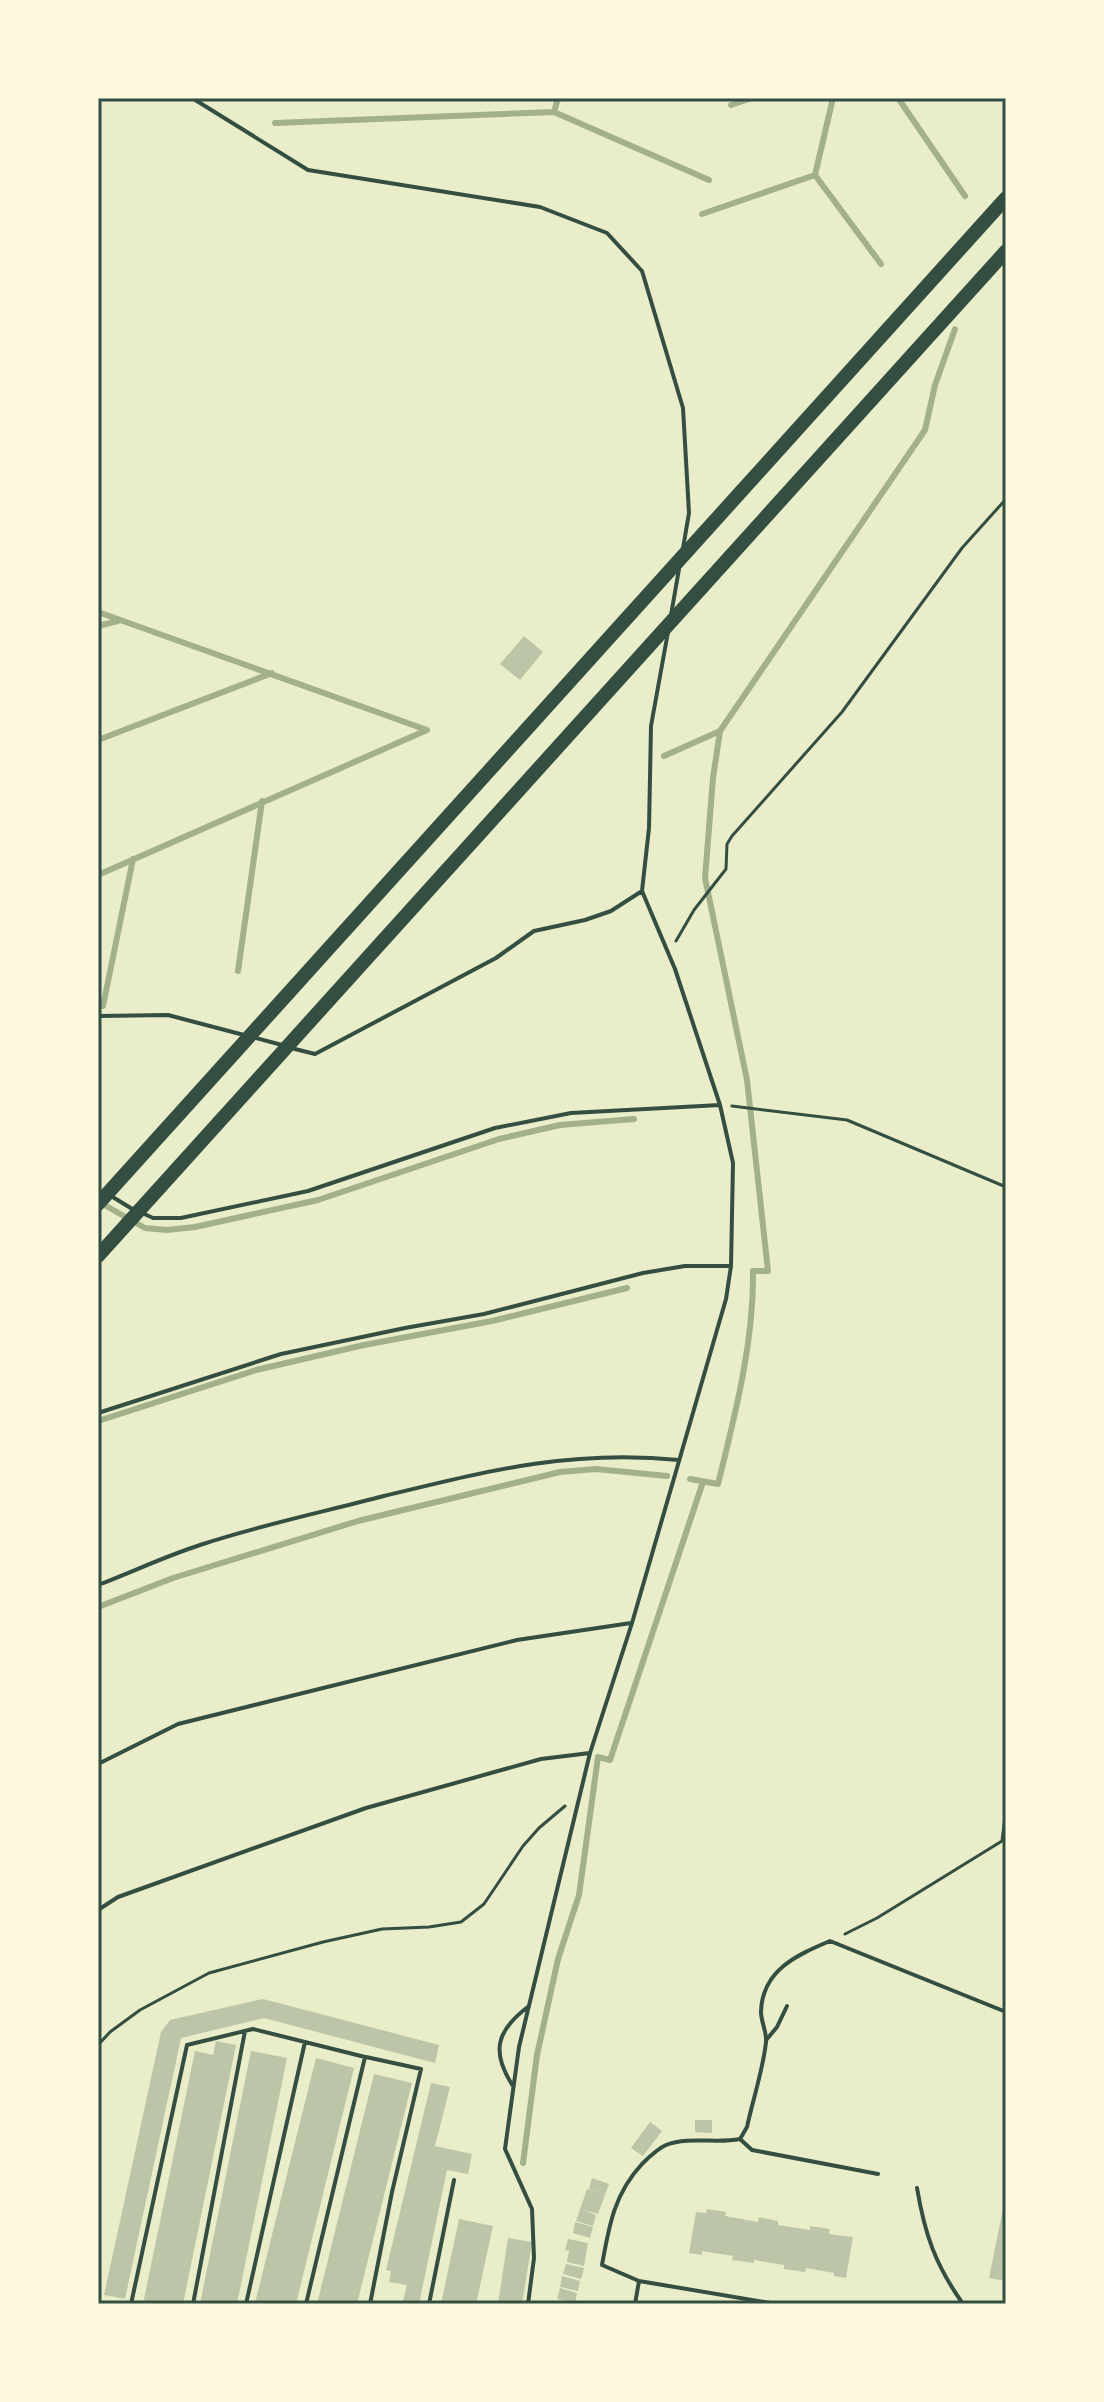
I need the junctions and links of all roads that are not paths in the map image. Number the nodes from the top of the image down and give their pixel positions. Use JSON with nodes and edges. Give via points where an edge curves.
{"nodes":[{"id":1,"x":192,"y":98,"type":"edge"},
{"id":2,"x":1006,"y":198,"type":"edge"},
{"id":3,"x":1006,"y":251,"type":"edge"},
{"id":4,"x":642,"y":891,"type":"junction"},
{"id":5,"x":98,"y":1016,"type":"edge"},
{"id":6,"x":720,"y":1105,"type":"junction"},
{"id":7,"x":99,"y":1196,"type":"edge"},
{"id":8,"x":98,"y":1256,"type":"edge"},
{"id":9,"x":731,"y":1266,"type":"junction"},
{"id":10,"x":98,"y":1413,"type":"edge"},
{"id":11,"x":679,"y":1460,"type":"junction"},
{"id":12,"x":98,"y":1585,"type":"edge"},
{"id":13,"x":632,"y":1623,"type":"junction"},
{"id":14,"x":590,"y":1753,"type":"junction"},
{"id":15,"x":98,"y":1764,"type":"edge"},
{"id":16,"x":98,"y":1910,"type":"edge"},
{"id":17,"x":531,"y":2005,"type":"junction"},
{"id":18,"x":787,"y":2006,"type":"dead end"},
{"id":19,"x":1006,"y":2012,"type":"edge"},
{"id":20,"x":245,"y":2031,"type":"junction"},
{"id":21,"x":767,"y":2039,"type":"junction"},
{"id":22,"x":305,"y":2042,"type":"junction"},
{"id":23,"x":365,"y":2057,"type":"junction"},
{"id":24,"x":514,"y":2088,"type":"junction"},
{"id":25,"x":740,"y":2139,"type":"junction"},
{"id":26,"x":878,"y":2174,"type":"dead end"},
{"id":27,"x":454,"y":2180,"type":"dead end"},
{"id":28,"x":917,"y":2188,"type":"dead end"},
{"id":29,"x":639,"y":2281,"type":"junction"},
{"id":30,"x":131,"y":2304,"type":"edge"},
{"id":31,"x":193,"y":2304,"type":"edge"},
{"id":32,"x":246,"y":2304,"type":"edge"},
{"id":33,"x":306,"y":2304,"type":"edge"},
{"id":34,"x":370,"y":2304,"type":"edge"},
{"id":35,"x":429,"y":2304,"type":"edge"},
{"id":36,"x":528,"y":2304,"type":"edge"},
{"id":37,"x":635,"y":2304,"type":"edge"},
{"id":38,"x":776,"y":2304,"type":"edge"},
{"id":39,"x":963,"y":2304,"type":"edge"}],
"edges":[{"from":1,"to":4,"type":"lane","via":[[308,170],[540,207],[607,233],[642,271],[683,408],[689,513],[651,726]]},
{"from":2,"to":7,"type":"highway"},
{"from":3,"to":8,"type":"highway"},
{"from":4,"to":5,"type":"lane","via":[[611,911],[534,931],[496,958],[315,1054],[168,1015]]},
{"from":4,"to":6,"type":"lane","via":[[670,956]]},
{"from":6,"to":7,"type":"lane","via":[[571,1113],[495,1128],[308,1191],[181,1218],[153,1218]]},
{"from":6,"to":9,"type":"lane","via":[[733,1163]]},
{"from":9,"to":10,"type":"lane","via":[[643,1273],[484,1314],[281,1354]]},
{"from":9,"to":11,"type":"lane"},
{"from":11,"to":12,"type":"lane","via":[[564,1458],[504,1468],[200,1545]]},
{"from":11,"to":13,"type":"lane"},
{"from":13,"to":14,"type":"lane"},
{"from":13,"to":15,"type":"lane","via":[[517,1640],[178,1724]]},
{"from":14,"to":16,"type":"lane","via":[[541,1759],[366,1808],[118,1897]]},
{"from":14,"to":17,"type":"lane"},
{"from":17,"to":24,"type":"lane"},
{"from":17,"to":24,"type":"lane","via":[[508,2024],[499,2046],[502,2068]]},
{"from":18,"to":21,"type":"lane"},
{"from":19,"to":21,"type":"lane","via":[[830,1941],[791,1958],[776,1973],[764,1992],[761,2013]]},
{"from":20,"to":22,"type":"lane"},
{"from":20,"to":30,"type":"lane","via":[[187,2045]]},
{"from":20,"to":31,"type":"lane"},
{"from":21,"to":25,"type":"lane"},
{"from":22,"to":23,"type":"lane"},
{"from":22,"to":32,"type":"lane"},
{"from":23,"to":33,"type":"lane"},
{"from":23,"to":34,"type":"lane","via":[[421,2069]]},
{"from":24,"to":36,"type":"lane","via":[[505,2149],[532,2209],[534,2258]]},
{"from":25,"to":26,"type":"lane","via":[[752,2150]]},
{"from":25,"to":29,"type":"lane","via":[[667,2145],[629,2178],[611,2213],[602,2265]]},
{"from":27,"to":35,"type":"lane"},
{"from":28,"to":39,"type":"lane","via":[[924,2227],[942,2274]]},
{"from":29,"to":37,"type":"lane"},
{"from":29,"to":38,"type":"lane"}]}
